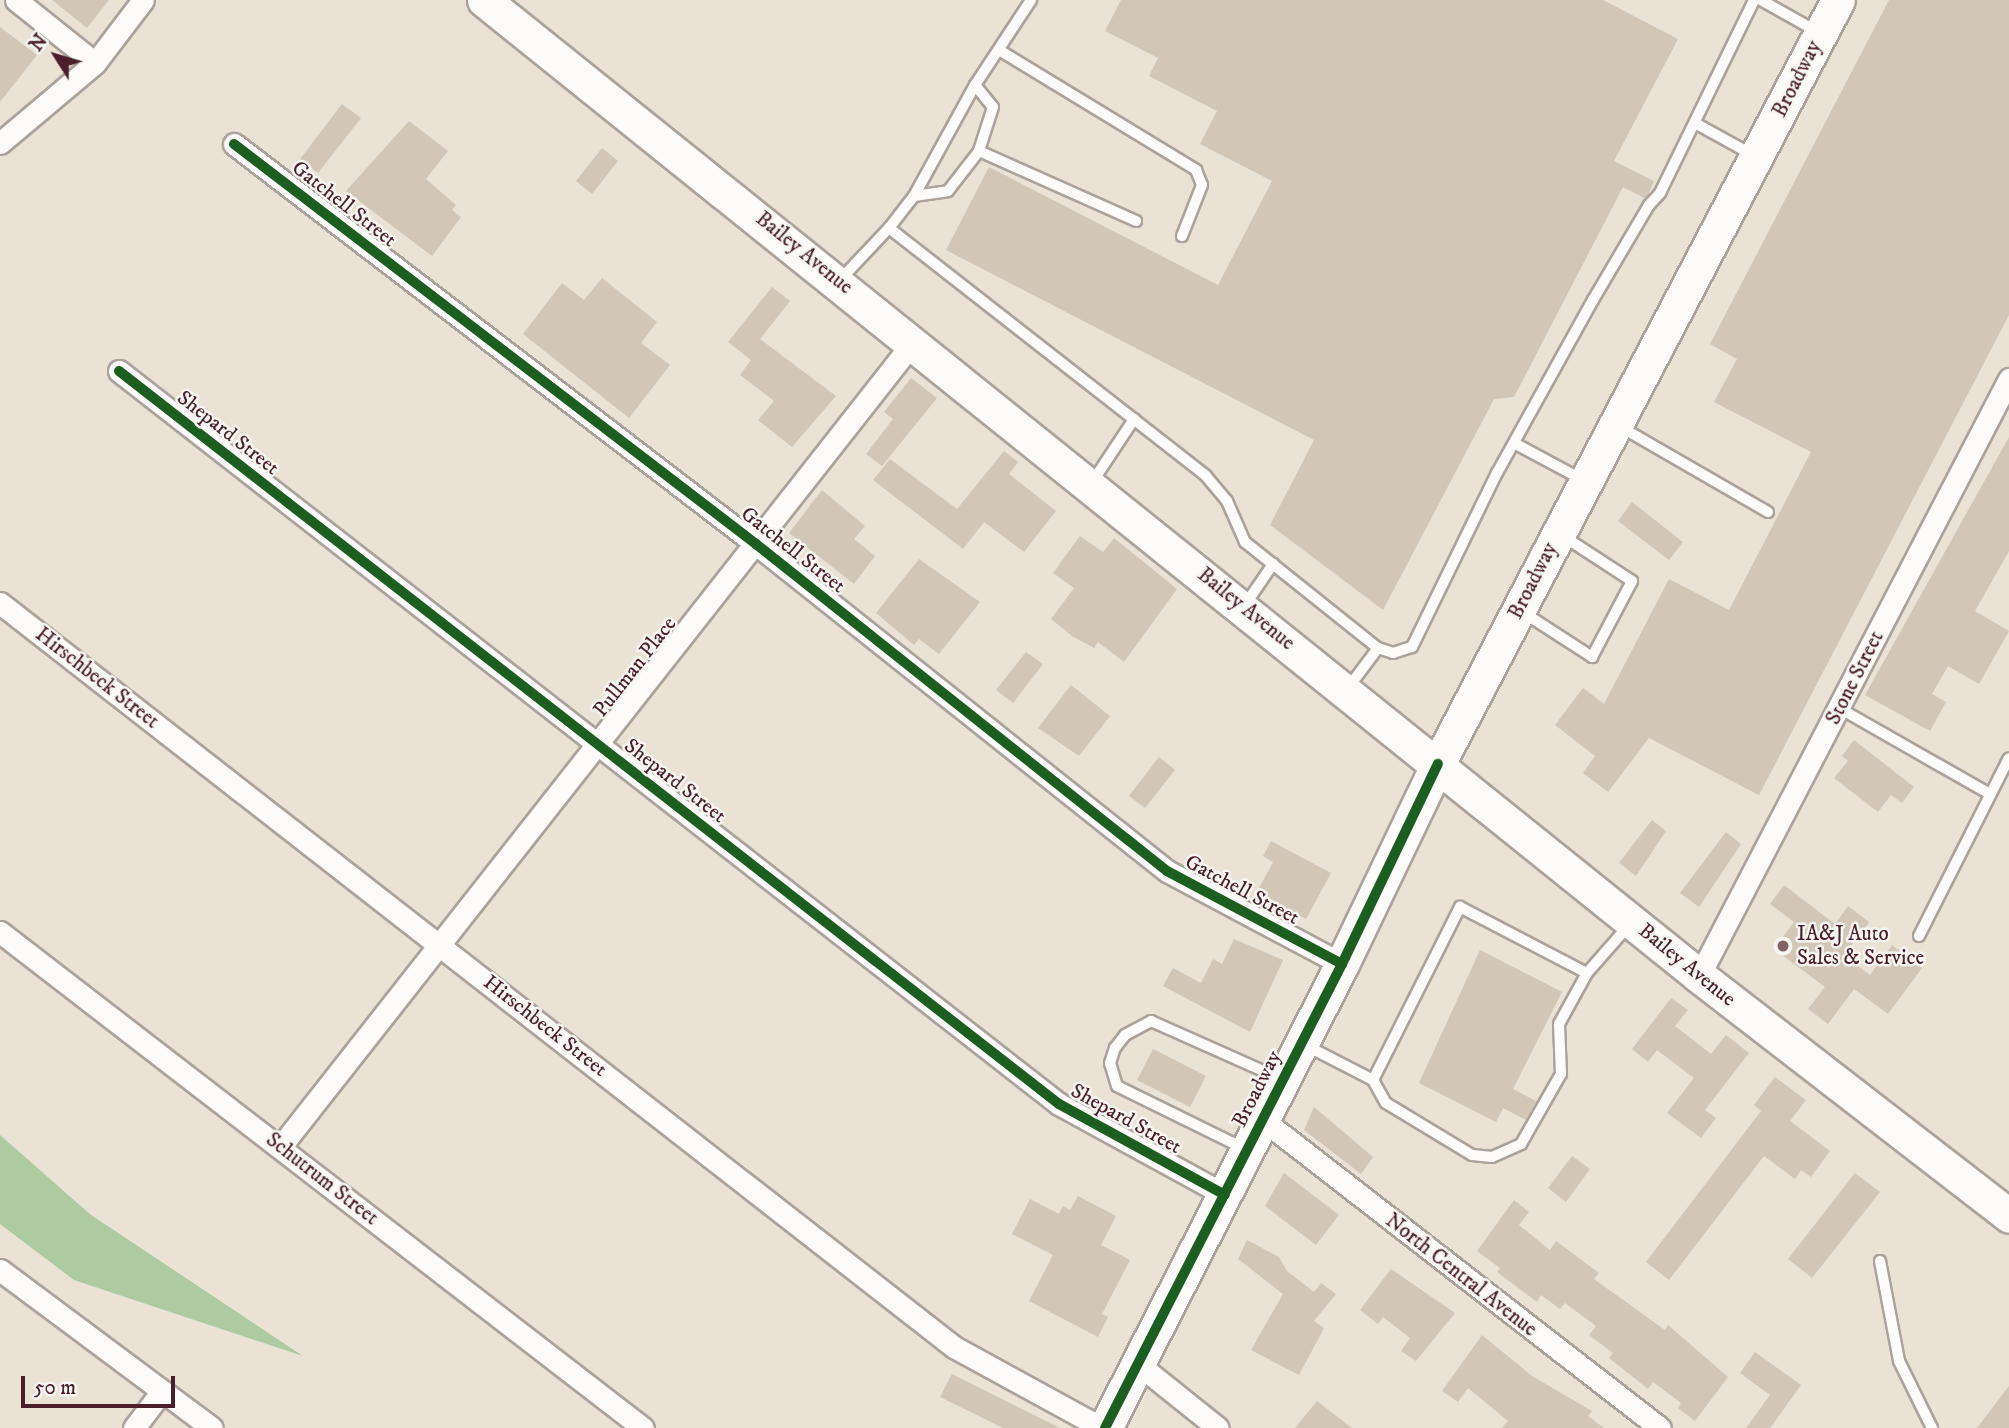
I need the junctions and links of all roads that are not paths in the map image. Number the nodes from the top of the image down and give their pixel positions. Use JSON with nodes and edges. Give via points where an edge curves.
{"nodes":[{"id":1,"x":16,"y":0,"type":"edge"},
{"id":2,"x":143,"y":0,"type":"edge"},
{"id":3,"x":484,"y":0,"type":"edge"},
{"id":4,"x":1031,"y":0,"type":"edge"},
{"id":5,"x":1754,"y":0,"type":"edge"},
{"id":6,"x":1760,"y":0,"type":"edge"},
{"id":7,"x":1838,"y":0,"type":"edge"},
{"id":8,"x":1820,"y":34,"type":"junction"},
{"id":9,"x":999,"y":50,"type":"junction"},
{"id":10,"x":95,"y":63,"type":"junction"},
{"id":11,"x":975,"y":85,"type":"junction"},
{"id":12,"x":1695,"y":122,"type":"junction"},
{"id":13,"x":0,"y":144,"type":"edge"},
{"id":14,"x":234,"y":144,"type":"dead end"},
{"id":15,"x":979,"y":151,"type":"junction"},
{"id":16,"x":1757,"y":158,"type":"junction"},
{"id":17,"x":914,"y":197,"type":"junction"},
{"id":18,"x":1136,"y":221,"type":"dead end"},
{"id":19,"x":889,"y":228,"type":"junction"},
{"id":20,"x":1182,"y":236,"type":"dead end"},
{"id":21,"x":839,"y":281,"type":"junction"},
{"id":22,"x":914,"y":341,"type":"junction"},
{"id":23,"x":118,"y":371,"type":"dead end"},
{"id":24,"x":2009,"y":379,"type":"edge"},
{"id":25,"x":1134,"y":418,"type":"junction"},
{"id":26,"x":1619,"y":426,"type":"junction"},
{"id":27,"x":1514,"y":443,"type":"junction"},
{"id":28,"x":1586,"y":482,"type":"junction"},
{"id":29,"x":1091,"y":484,"type":"junction"},
{"id":30,"x":1768,"y":512,"type":"dead end"},
{"id":31,"x":1558,"y":533,"type":"junction"},
{"id":32,"x":756,"y":544,"type":"junction"},
{"id":33,"x":1273,"y":564,"type":"junction"},
{"id":34,"x":0,"y":603,"type":"edge"},
{"id":35,"x":1244,"y":608,"type":"junction"},
{"id":36,"x":1518,"y":610,"type":"junction"},
{"id":37,"x":1378,"y":648,"type":"junction"},
{"id":38,"x":1346,"y":690,"type":"junction"},
{"id":39,"x":1839,"y":708,"type":"junction"},
{"id":40,"x":598,"y":745,"type":"junction"},
{"id":41,"x":2009,"y":758,"type":"edge"},
{"id":42,"x":1438,"y":764,"type":"junction"},
{"id":43,"x":1990,"y":794,"type":"junction"},
{"id":44,"x":1632,"y":921,"type":"junction"},
{"id":45,"x":0,"y":932,"type":"edge"},
{"id":46,"x":1919,"y":936,"type":"dead end"},
{"id":47,"x":441,"y":945,"type":"junction"},
{"id":48,"x":1342,"y":964,"type":"junction"},
{"id":49,"x":1587,"y":973,"type":"junction"},
{"id":50,"x":1699,"y":976,"type":"junction"},
{"id":51,"x":1302,"y":1044,"type":"junction"},
{"id":52,"x":1283,"y":1080,"type":"junction"},
{"id":53,"x":1373,"y":1080,"type":"junction"},
{"id":54,"x":1263,"y":1120,"type":"junction"},
{"id":55,"x":281,"y":1146,"type":"junction"},
{"id":56,"x":1248,"y":1150,"type":"junction"},
{"id":57,"x":1225,"y":1195,"type":"junction"},
{"id":58,"x":2009,"y":1216,"type":"edge"},
{"id":59,"x":1880,"y":1261,"type":"dead end"},
{"id":60,"x":0,"y":1270,"type":"edge"},
{"id":61,"x":1138,"y":1364,"type":"junction"},
{"id":62,"x":162,"y":1391,"type":"junction"},
{"id":63,"x":134,"y":1428,"type":"edge"},
{"id":64,"x":212,"y":1428,"type":"edge"},
{"id":65,"x":643,"y":1428,"type":"edge"},
{"id":66,"x":1103,"y":1428,"type":"edge"},
{"id":67,"x":1218,"y":1428,"type":"edge"},
{"id":68,"x":1660,"y":1428,"type":"edge"},
{"id":69,"x":1932,"y":1428,"type":"edge"}],
"edges":[{"from":1,"to":10,"type":"street"},
{"from":2,"to":10,"type":"street"},
{"from":3,"to":21,"type":"main road","name":"Bailey Avenue"},
{"from":4,"to":9,"type":"lane"},
{"from":5,"to":12,"type":"lane"},
{"from":6,"to":8,"type":"lane"},
{"from":7,"to":8,"type":"main road","name":"Broadway"},
{"from":8,"to":16,"type":"main road","name":"Broadway"},
{"from":9,"to":11,"type":"lane"},
{"from":9,"to":20,"type":"lane","via":[[1196,170],[1202,185]]},
{"from":10,"to":13,"type":"street"},
{"from":11,"to":15,"type":"lane","via":[[993,107]]},
{"from":11,"to":17,"type":"lane"},
{"from":12,"to":16,"type":"lane"},
{"from":12,"to":27,"type":"lane","via":[[1660,194],[1593,300]]},
{"from":14,"to":32,"type":"street","name":"Gatchell Street"},
{"from":15,"to":17,"type":"lane","via":[[948,191]]},
{"from":15,"to":18,"type":"lane"},
{"from":16,"to":26,"type":"main road","name":"Broadway"},
{"from":17,"to":19,"type":"lane"},
{"from":19,"to":21,"type":"lane"},
{"from":19,"to":25,"type":"lane"},
{"from":21,"to":22,"type":"main road","name":"Bailey Avenue"},
{"from":22,"to":29,"type":"main road","name":"Bailey Avenue"},
{"from":22,"to":32,"type":"street","name":"Pullman Place"},
{"from":23,"to":40,"type":"street","name":"Shepard Street"},
{"from":24,"to":39,"type":"street","name":"Stone Street"},
{"from":25,"to":29,"type":"lane"},
{"from":25,"to":33,"type":"lane","via":[[1214,483],[1245,542]]},
{"from":26,"to":28,"type":"main road","name":"Broadway"},
{"from":26,"to":30,"type":"lane"},
{"from":27,"to":28,"type":"lane"},
{"from":27,"to":37,"type":"lane","via":[[1412,647],[1393,653]]},
{"from":28,"to":31,"type":"main road","name":"Broadway"},
{"from":29,"to":35,"type":"main road","name":"Bailey Avenue"},
{"from":31,"to":36,"type":"main road","name":"Broadway"},
{"from":31,"to":36,"type":"lane","via":[[1632,581],[1592,657]]},
{"from":32,"to":40,"type":"street","name":"Pullman Place"},
{"from":32,"to":48,"type":"street","name":"Gatchell Street","via":[[1167,871]]},
{"from":33,"to":35,"type":"lane"},
{"from":33,"to":37,"type":"lane"},
{"from":34,"to":47,"type":"street","name":"Hirschbeck Street"},
{"from":35,"to":38,"type":"main road","name":"Bailey Avenue"},
{"from":36,"to":42,"type":"main road","name":"Broadway"},
{"from":37,"to":38,"type":"lane"},
{"from":38,"to":42,"type":"main road","name":"Bailey Avenue"},
{"from":39,"to":43,"type":"lane"},
{"from":39,"to":50,"type":"street","name":"Stone Street"},
{"from":40,"to":47,"type":"street","name":"Pullman Place"},
{"from":40,"to":57,"type":"street","name":"Shepard Street","via":[[1059,1104]]},
{"from":41,"to":43,"type":"lane"},
{"from":42,"to":44,"type":"main road","name":"Bailey Avenue"},
{"from":42,"to":48,"type":"main road","name":"Broadway"},
{"from":43,"to":46,"type":"lane"},
{"from":44,"to":49,"type":"lane"},
{"from":44,"to":50,"type":"main road","name":"Bailey Avenue"},
{"from":45,"to":55,"type":"street","name":"Schutrum Street"},
{"from":47,"to":55,"type":"street","name":"Pullman Place"},
{"from":47,"to":66,"type":"street","name":"Hirschbeck Street","via":[[954,1347]]},
{"from":48,"to":51,"type":"main road","name":"Broadway"},
{"from":49,"to":53,"type":"lane","via":[[1460,907]]},
{"from":49,"to":53,"type":"lane","via":[[1559,1024],[1561,1074],[1521,1144],[1492,1157],[1472,1155],[1386,1103]]},
{"from":50,"to":58,"type":"main road","name":"Bailey Avenue"},
{"from":51,"to":52,"type":"main road","name":"Broadway"},
{"from":51,"to":53,"type":"lane"},
{"from":52,"to":54,"type":"main road","name":"Broadway"},
{"from":52,"to":56,"type":"lane","via":[[1151,1021],[1125,1035],[1115,1048],[1110,1063],[1117,1086]]},
{"from":54,"to":56,"type":"main road","name":"Broadway"},
{"from":54,"to":68,"type":"street","name":"North Central Avenue"},
{"from":55,"to":65,"type":"street","name":"Schutrum Street"},
{"from":56,"to":57,"type":"main road","name":"Broadway"},
{"from":57,"to":61,"type":"main road","name":"Broadway"},
{"from":59,"to":69,"type":"lane","via":[[1899,1361]]},
{"from":60,"to":62,"type":"street"},
{"from":61,"to":66,"type":"main road","name":"Broadway"},
{"from":61,"to":67,"type":"street"},
{"from":62,"to":63,"type":"street"},
{"from":62,"to":64,"type":"street"}]}
